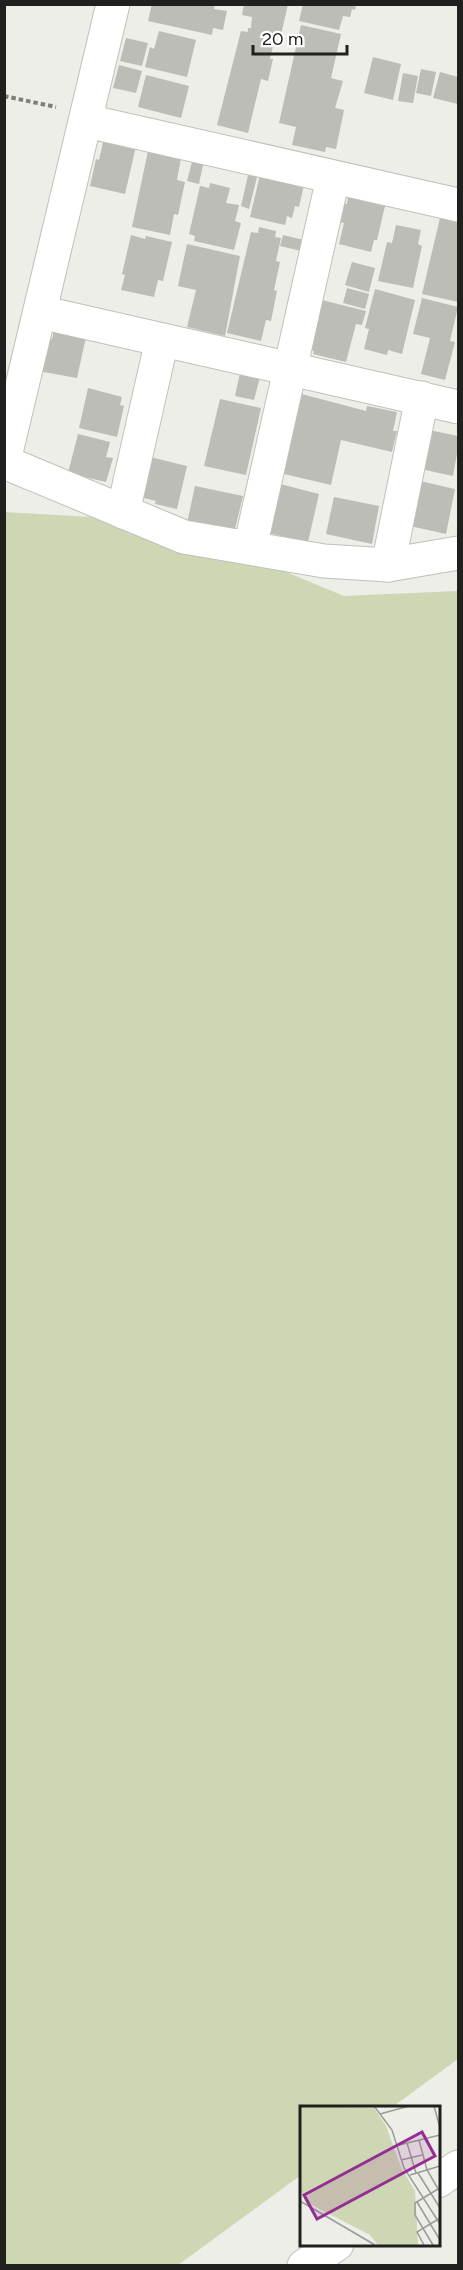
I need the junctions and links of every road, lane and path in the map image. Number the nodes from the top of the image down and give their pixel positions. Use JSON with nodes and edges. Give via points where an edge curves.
{"nodes":[{"id":1,"x":113,"y":4,"type":"edge"},
{"id":2,"x":4,"y":96,"type":"edge"},
{"id":3,"x":87,"y":118,"type":"junction"},
{"id":4,"x":333,"y":178,"type":"junction"},
{"id":5,"x":459,"y":205,"type":"edge"},
{"id":6,"x":40,"y":312,"type":"junction"},
{"id":7,"x":162,"y":340,"type":"junction"},
{"id":8,"x":290,"y":369,"type":"junction"},
{"id":9,"x":422,"y":398,"type":"junction"},
{"id":10,"x":459,"y":407,"type":"edge"},
{"id":11,"x":4,"y":461,"type":"edge"},
{"id":12,"x":123,"y":512,"type":"junction"},
{"id":13,"x":250,"y":548,"type":"junction"},
{"id":14,"x":459,"y":553,"type":"edge"},
{"id":15,"x":388,"y":565,"type":"junction"},
{"id":16,"x":459,"y":2167,"type":"edge"},
{"id":17,"x":439,"y":2180,"type":"edge"},
{"id":18,"x":334,"y":2246,"type":"edge"},
{"id":19,"x":304,"y":2265,"type":"edge"}],
"edges":[{"from":1,"to":3,"type":"street"},
{"from":2,"to":3,"type":"path"},
{"from":3,"to":4,"type":"street"},
{"from":3,"to":6,"type":"street"},
{"from":4,"to":5,"type":"street"},
{"from":4,"to":8,"type":"street"},
{"from":6,"to":7,"type":"street"},
{"from":6,"to":11,"type":"street"},
{"from":7,"to":8,"type":"street"},
{"from":7,"to":12,"type":"street"},
{"from":8,"to":9,"type":"street"},
{"from":8,"to":13,"type":"street"},
{"from":9,"to":10,"type":"street"},
{"from":9,"to":15,"type":"street"},
{"from":11,"to":12,"type":"street"},
{"from":12,"to":13,"type":"street","via":[[184,537]]},
{"from":13,"to":15,"type":"street","via":[[324,561]]},
{"from":14,"to":15,"type":"street"},
{"from":16,"to":17,"type":"street"},
{"from":18,"to":19,"type":"street"}]}
